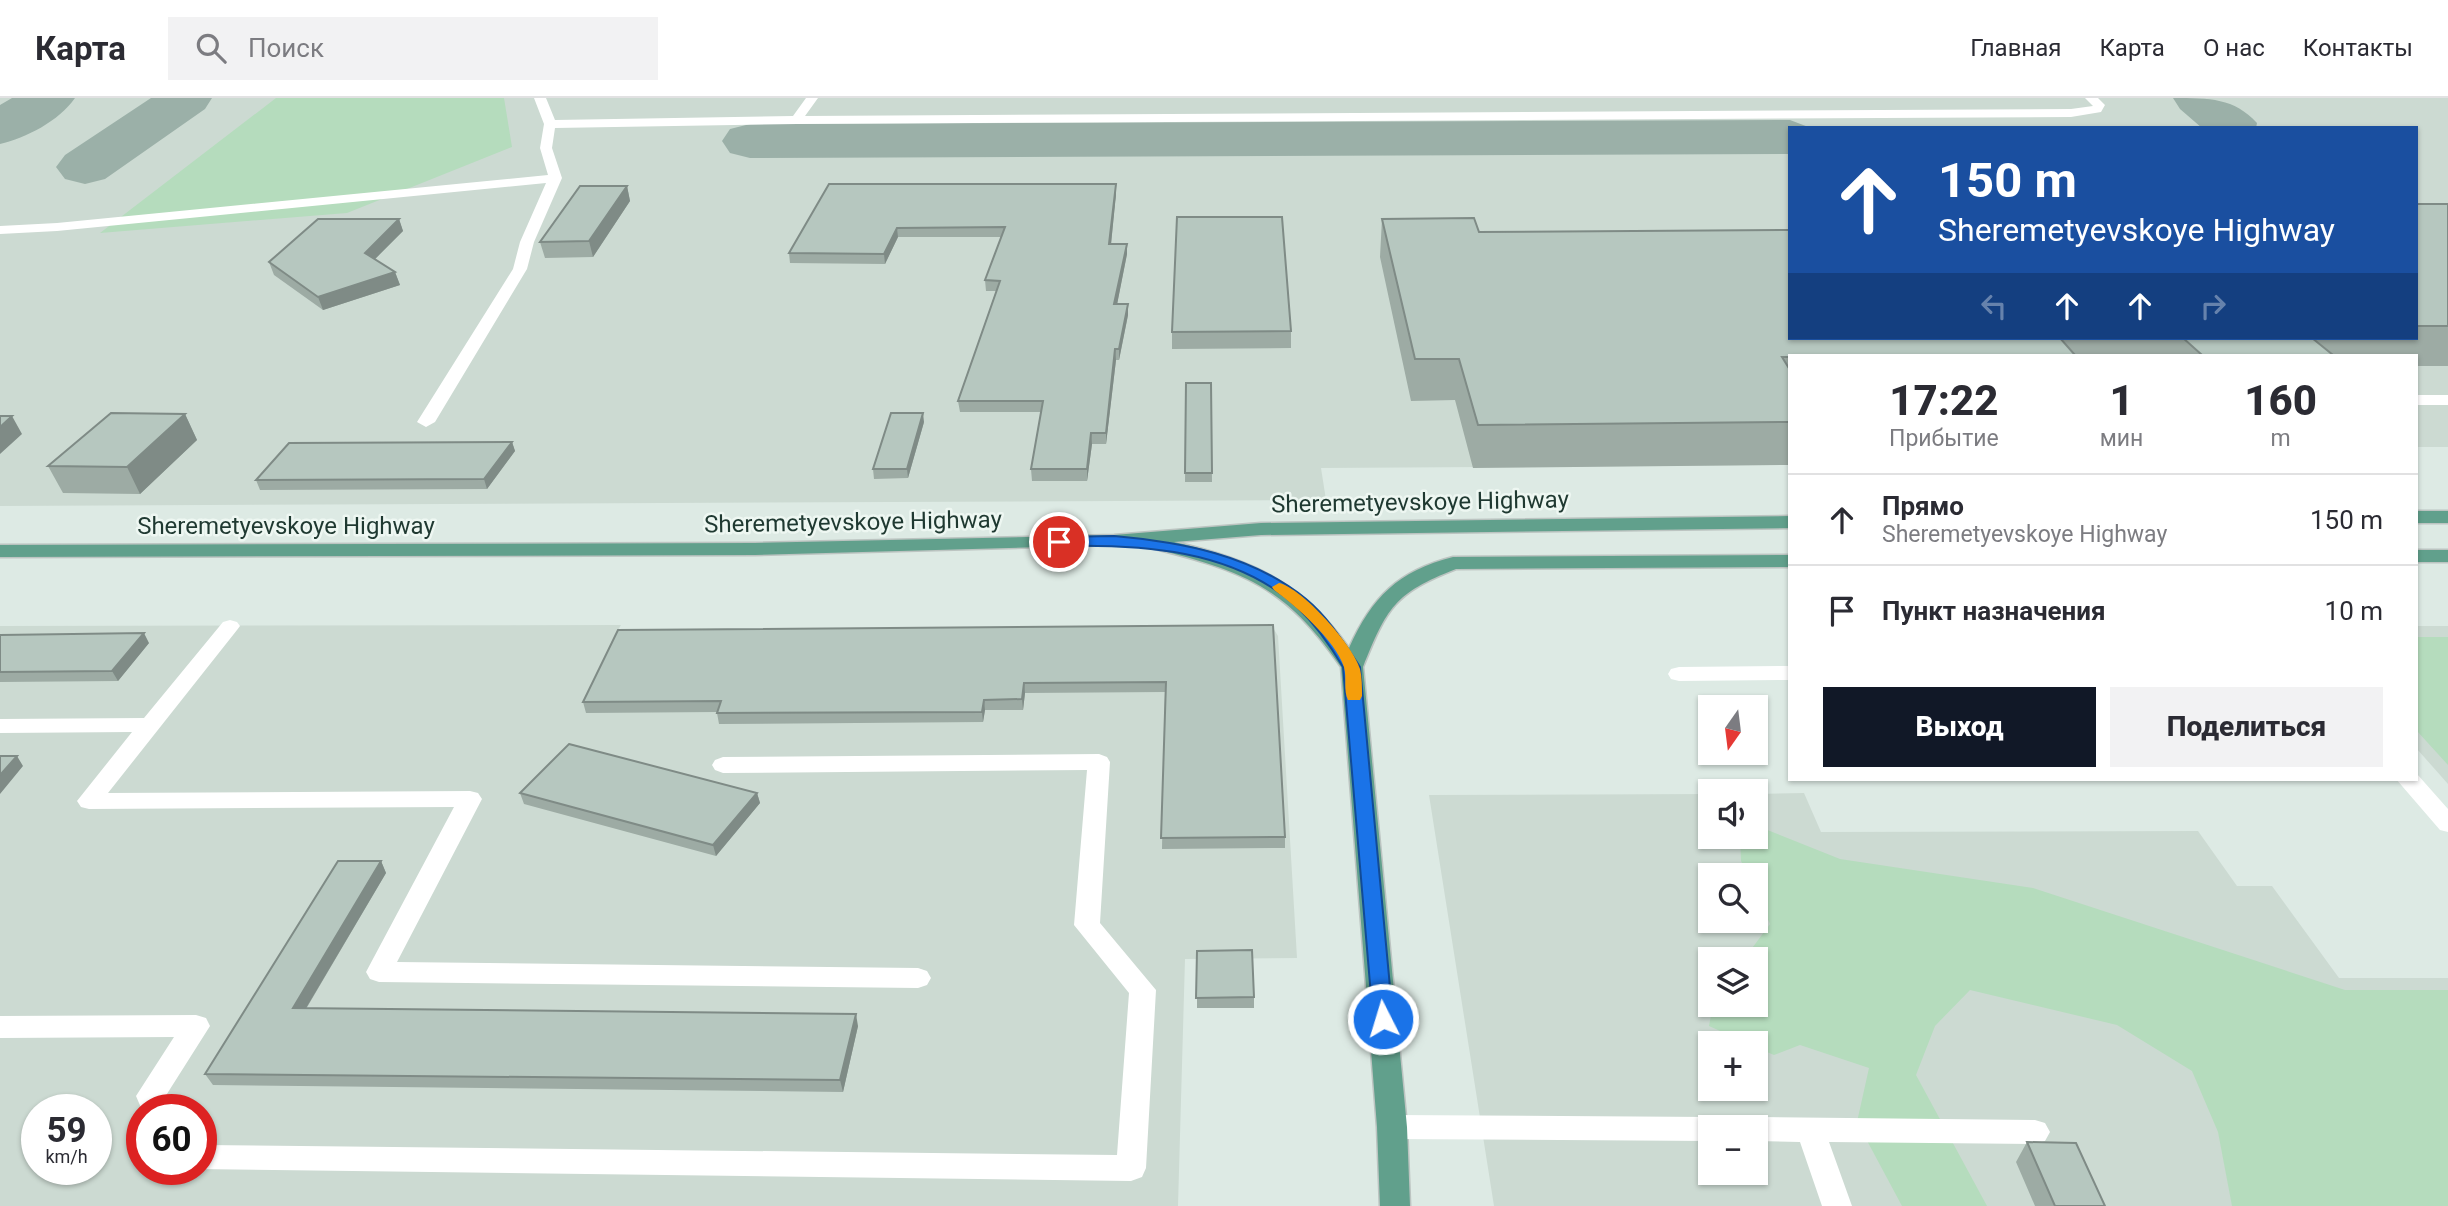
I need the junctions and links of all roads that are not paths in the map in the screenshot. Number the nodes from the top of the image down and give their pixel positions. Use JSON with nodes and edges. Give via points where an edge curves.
{"nodes":[{"id":1,"x":540,"y":98,"type":"edge"},
{"id":2,"x":812,"y":98,"type":"edge"},
{"id":3,"x":2091,"y":98,"type":"edge"},
{"id":4,"x":1842,"y":115,"type":"junction"},
{"id":5,"x":797,"y":120,"type":"junction"},
{"id":6,"x":550,"y":124,"type":"junction"},
{"id":7,"x":1853,"y":126,"type":"edge"},
{"id":8,"x":555,"y":178,"type":"junction"},
{"id":9,"x":0,"y":230,"type":"edge"},
{"id":10,"x":2418,"y":400,"type":"edge"},
{"id":11,"x":2448,"y":400,"type":"edge"},
{"id":12,"x":426,"y":422,"type":"dead end"},
{"id":13,"x":2418,"y":517,"type":"edge"},
{"id":14,"x":2448,"y":517,"type":"edge"},
{"id":15,"x":1788,"y":522,"type":"edge"},
{"id":16,"x":1114,"y":541,"type":"junction"},
{"id":17,"x":0,"y":551,"type":"edge"},
{"id":18,"x":2418,"y":556,"type":"edge"},
{"id":19,"x":2448,"y":556,"type":"edge"},
{"id":20,"x":1788,"y":561,"type":"edge"},
{"id":21,"x":230,"y":626,"type":"dead end"},
{"id":22,"x":1352,"y":667,"type":"junction"},
{"id":23,"x":1788,"y":673,"type":"edge"},
{"id":24,"x":1679,"y":674,"type":"dead end"},
{"id":25,"x":150,"y":725,"type":"junction"},
{"id":26,"x":0,"y":726,"type":"edge"},
{"id":27,"x":723,"y":765,"type":"dead end"},
{"id":28,"x":2410,"y":781,"type":"edge"},
{"id":29,"x":2448,"y":824,"type":"edge"},
{"id":30,"x":918,"y":978,"type":"dead end"},
{"id":31,"x":0,"y":1027,"type":"edge"},
{"id":32,"x":151,"y":1094,"type":"edge"},
{"id":33,"x":1392,"y":1127,"type":"junction"},
{"id":34,"x":1698,"y":1129,"type":"edge"},
{"id":35,"x":1768,"y":1129,"type":"edge"},
{"id":36,"x":1811,"y":1129,"type":"junction"},
{"id":37,"x":2035,"y":1132,"type":"dead end"},
{"id":38,"x":217,"y":1158,"type":"edge"},
{"id":39,"x":1395,"y":1206,"type":"edge"},
{"id":40,"x":1837,"y":1206,"type":"edge"}],
"edges":[{"from":1,"to":6,"type":"lane"},
{"from":2,"to":5,"type":"lane"},
{"from":3,"to":4,"type":"lane","via":[[2099,105],[2097,109],[2080,112]]},
{"from":4,"to":5,"type":"lane"},
{"from":4,"to":7,"type":"lane"},
{"from":5,"to":6,"type":"lane"},
{"from":6,"to":8,"type":"lane","via":[[546,148]]},
{"from":8,"to":9,"type":"lane"},
{"from":8,"to":12,"type":"lane","via":[[520,269]]},
{"from":10,"to":11,"type":"lane"},
{"from":13,"to":14,"type":"main road"},
{"from":15,"to":16,"type":"main road","name":"Sheremetyevskoye Highway","via":[[1261,529]]},
{"from":16,"to":17,"type":"main road","name":"Sheremetyevskoye Highway","via":[[755,549]]},
{"from":16,"to":22,"type":"main road","via":[[1199,553],[1272,582],[1302,603],[1330,633]]},
{"from":18,"to":19,"type":"main road"},
{"from":20,"to":22,"type":"main road","via":[[1453,563],[1411,579],[1392,592],[1380,605]]},
{"from":21,"to":25,"type":"lane"},
{"from":22,"to":33,"type":"main road"},
{"from":23,"to":24,"type":"lane"},
{"from":25,"to":26,"type":"lane"},
{"from":25,"to":30,"type":"lane","via":[[89,801],[470,799],[379,972]]},
{"from":27,"to":38,"type":"lane","via":[[1099,762],[1087,925],[1143,990],[1131,1168]]},
{"from":28,"to":29,"type":"lane"},
{"from":31,"to":32,"type":"lane","via":[[196,1026]]},
{"from":33,"to":34,"type":"lane"},
{"from":33,"to":39,"type":"main road"},
{"from":35,"to":36,"type":"lane"},
{"from":36,"to":37,"type":"lane"},
{"from":36,"to":40,"type":"lane"}]}
